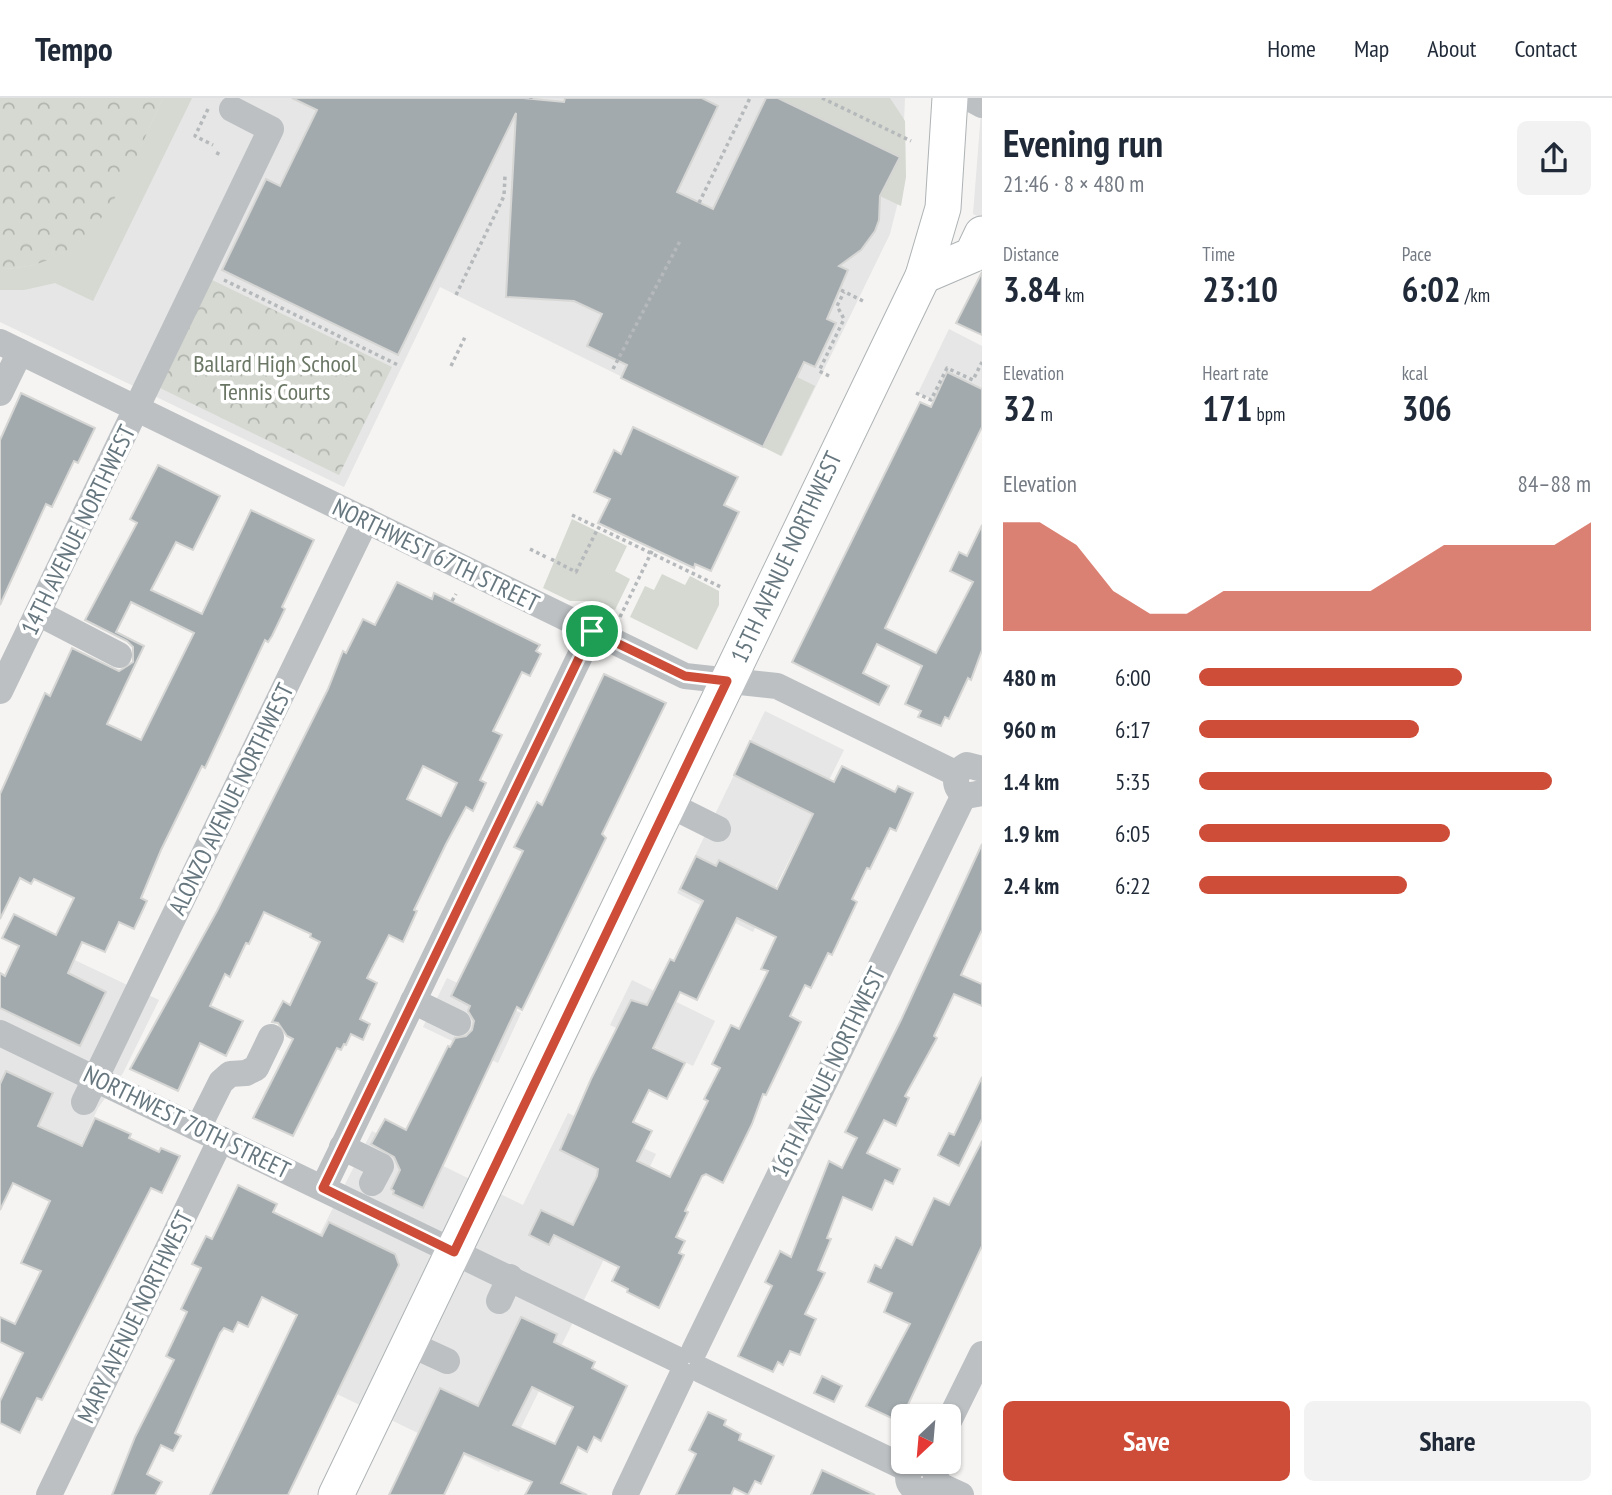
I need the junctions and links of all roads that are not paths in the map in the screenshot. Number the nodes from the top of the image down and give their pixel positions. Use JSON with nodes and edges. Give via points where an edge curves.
{"nodes":[{"id":1,"x":950,"y":98,"type":"edge"},
{"id":2,"x":968,"y":98,"type":"edge"},
{"id":3,"x":222,"y":104,"type":"edge"},
{"id":4,"x":982,"y":105,"type":"edge"},
{"id":5,"x":982,"y":234,"type":"edge"},
{"id":6,"x":923,"y":276,"type":"junction"},
{"id":7,"x":10,"y":347,"type":"edge"},
{"id":8,"x":0,"y":393,"type":"edge"},
{"id":9,"x":137,"y":408,"type":"junction"},
{"id":10,"x":366,"y":520,"type":"junction"},
{"id":11,"x":38,"y":613,"type":"junction"},
{"id":12,"x":592,"y":631,"type":"junction"},
{"id":13,"x":119,"y":655,"type":"dead end"},
{"id":14,"x":727,"y":681,"type":"junction"},
{"id":15,"x":0,"y":691,"type":"edge"},
{"id":16,"x":974,"y":776,"type":"edge"},
{"id":17,"x":668,"y":804,"type":"junction"},
{"id":18,"x":718,"y":829,"type":"dead end"},
{"id":19,"x":413,"y":1001,"type":"junction"},
{"id":20,"x":458,"y":1023,"type":"dead end"},
{"id":21,"x":0,"y":1033,"type":"edge"},
{"id":22,"x":271,"y":1037,"type":"dead end"},
{"id":23,"x":96,"y":1078,"type":"junction"},
{"id":24,"x":84,"y":1102,"type":"dead end"},
{"id":25,"x":210,"y":1133,"type":"junction"},
{"id":26,"x":342,"y":1147,"type":"junction"},
{"id":27,"x":372,"y":1183,"type":"dead end"},
{"id":28,"x":323,"y":1188,"type":"junction"},
{"id":29,"x":454,"y":1252,"type":"junction"},
{"id":30,"x":410,"y":1344,"type":"junction"},
{"id":31,"x":982,"y":1353,"type":"edge"},
{"id":32,"x":447,"y":1361,"type":"dead end"},
{"id":33,"x":688,"y":1364,"type":"junction"},
{"id":34,"x":957,"y":1404,"type":"edge"},
{"id":35,"x":922,"y":1477,"type":"edge"},
{"id":36,"x":49,"y":1495,"type":"edge"},
{"id":37,"x":336,"y":1495,"type":"edge"},
{"id":38,"x":625,"y":1495,"type":"edge"},
{"id":39,"x":961,"y":1495,"type":"edge"}],
"edges":[{"from":1,"to":6,"type":"main road","name":"15TH AVENUE NORTHWEST","via":[[943,208]]},
{"from":2,"to":4,"type":"street"},
{"from":3,"to":9,"type":"street","name":"14TH AVENUE NORTHWEST","via":[[271,129]]},
{"from":5,"to":6,"type":"main road","via":[[972,255]]},
{"from":6,"to":14,"type":"main road","name":"15TH AVENUE NORTHWEST"},
{"from":7,"to":8,"type":"street"},
{"from":7,"to":9,"type":"street","name":"NORTHWEST 67TH STREET"},
{"from":9,"to":10,"type":"street","name":"NORTHWEST 67TH STREET"},
{"from":9,"to":11,"type":"street","name":"14TH AVENUE NORTHWEST"},
{"from":10,"to":12,"type":"street","name":"NORTHWEST 67TH STREET"},
{"from":10,"to":23,"type":"street","name":"ALONZO AVENUE NORTHWEST"},
{"from":11,"to":13,"type":"street"},
{"from":11,"to":15,"type":"street","name":"14TH AVENUE NORTHWEST"},
{"from":12,"to":14,"type":"street","name":"NORTHWEST 67TH STREET","via":[[685,676]]},
{"from":12,"to":19,"type":"street"},
{"from":14,"to":16,"type":"street","name":"NORTHWEST 67TH STREET","via":[[777,686]]},
{"from":14,"to":17,"type":"main road","name":"15TH AVENUE NORTHWEST"},
{"from":16,"to":33,"type":"street","name":"16TH AVENUE NORTHWEST"},
{"from":17,"to":18,"type":"street"},
{"from":17,"to":29,"type":"main road","name":"15TH AVENUE NORTHWEST"},
{"from":19,"to":20,"type":"street"},
{"from":19,"to":26,"type":"street"},
{"from":21,"to":23,"type":"street","name":"NORTHWEST 70TH STREET"},
{"from":22,"to":25,"type":"street","name":"MARY AVENUE NORTHWEST","via":[[256,1068],[230,1074],[221,1082]]},
{"from":23,"to":24,"type":"street","name":"ALONZO AVENUE NORTHWEST"},
{"from":23,"to":25,"type":"street","name":"NORTHWEST 70TH STREET"},
{"from":25,"to":28,"type":"street","name":"NORTHWEST 70TH STREET"},
{"from":25,"to":36,"type":"street","name":"MARY AVENUE NORTHWEST"},
{"from":26,"to":27,"type":"street","via":[[381,1166]]},
{"from":26,"to":28,"type":"street"},
{"from":28,"to":29,"type":"street","name":"NORTHWEST 70TH STREET"},
{"from":29,"to":30,"type":"main road","name":"15TH AVENUE NORTHWEST"},
{"from":29,"to":33,"type":"street","name":"NORTHWEST 70TH STREET","via":[[505,1289]]},
{"from":30,"to":32,"type":"street"},
{"from":30,"to":37,"type":"main road","name":"15TH AVENUE NORTHWEST"},
{"from":31,"to":34,"type":"street"},
{"from":33,"to":35,"type":"street","name":"NORTHWEST 70TH STREET"},
{"from":33,"to":38,"type":"street","name":"16TH AVENUE NORTHWEST"},
{"from":35,"to":39,"type":"street","name":"NORTHWEST 70TH STREET"}]}
